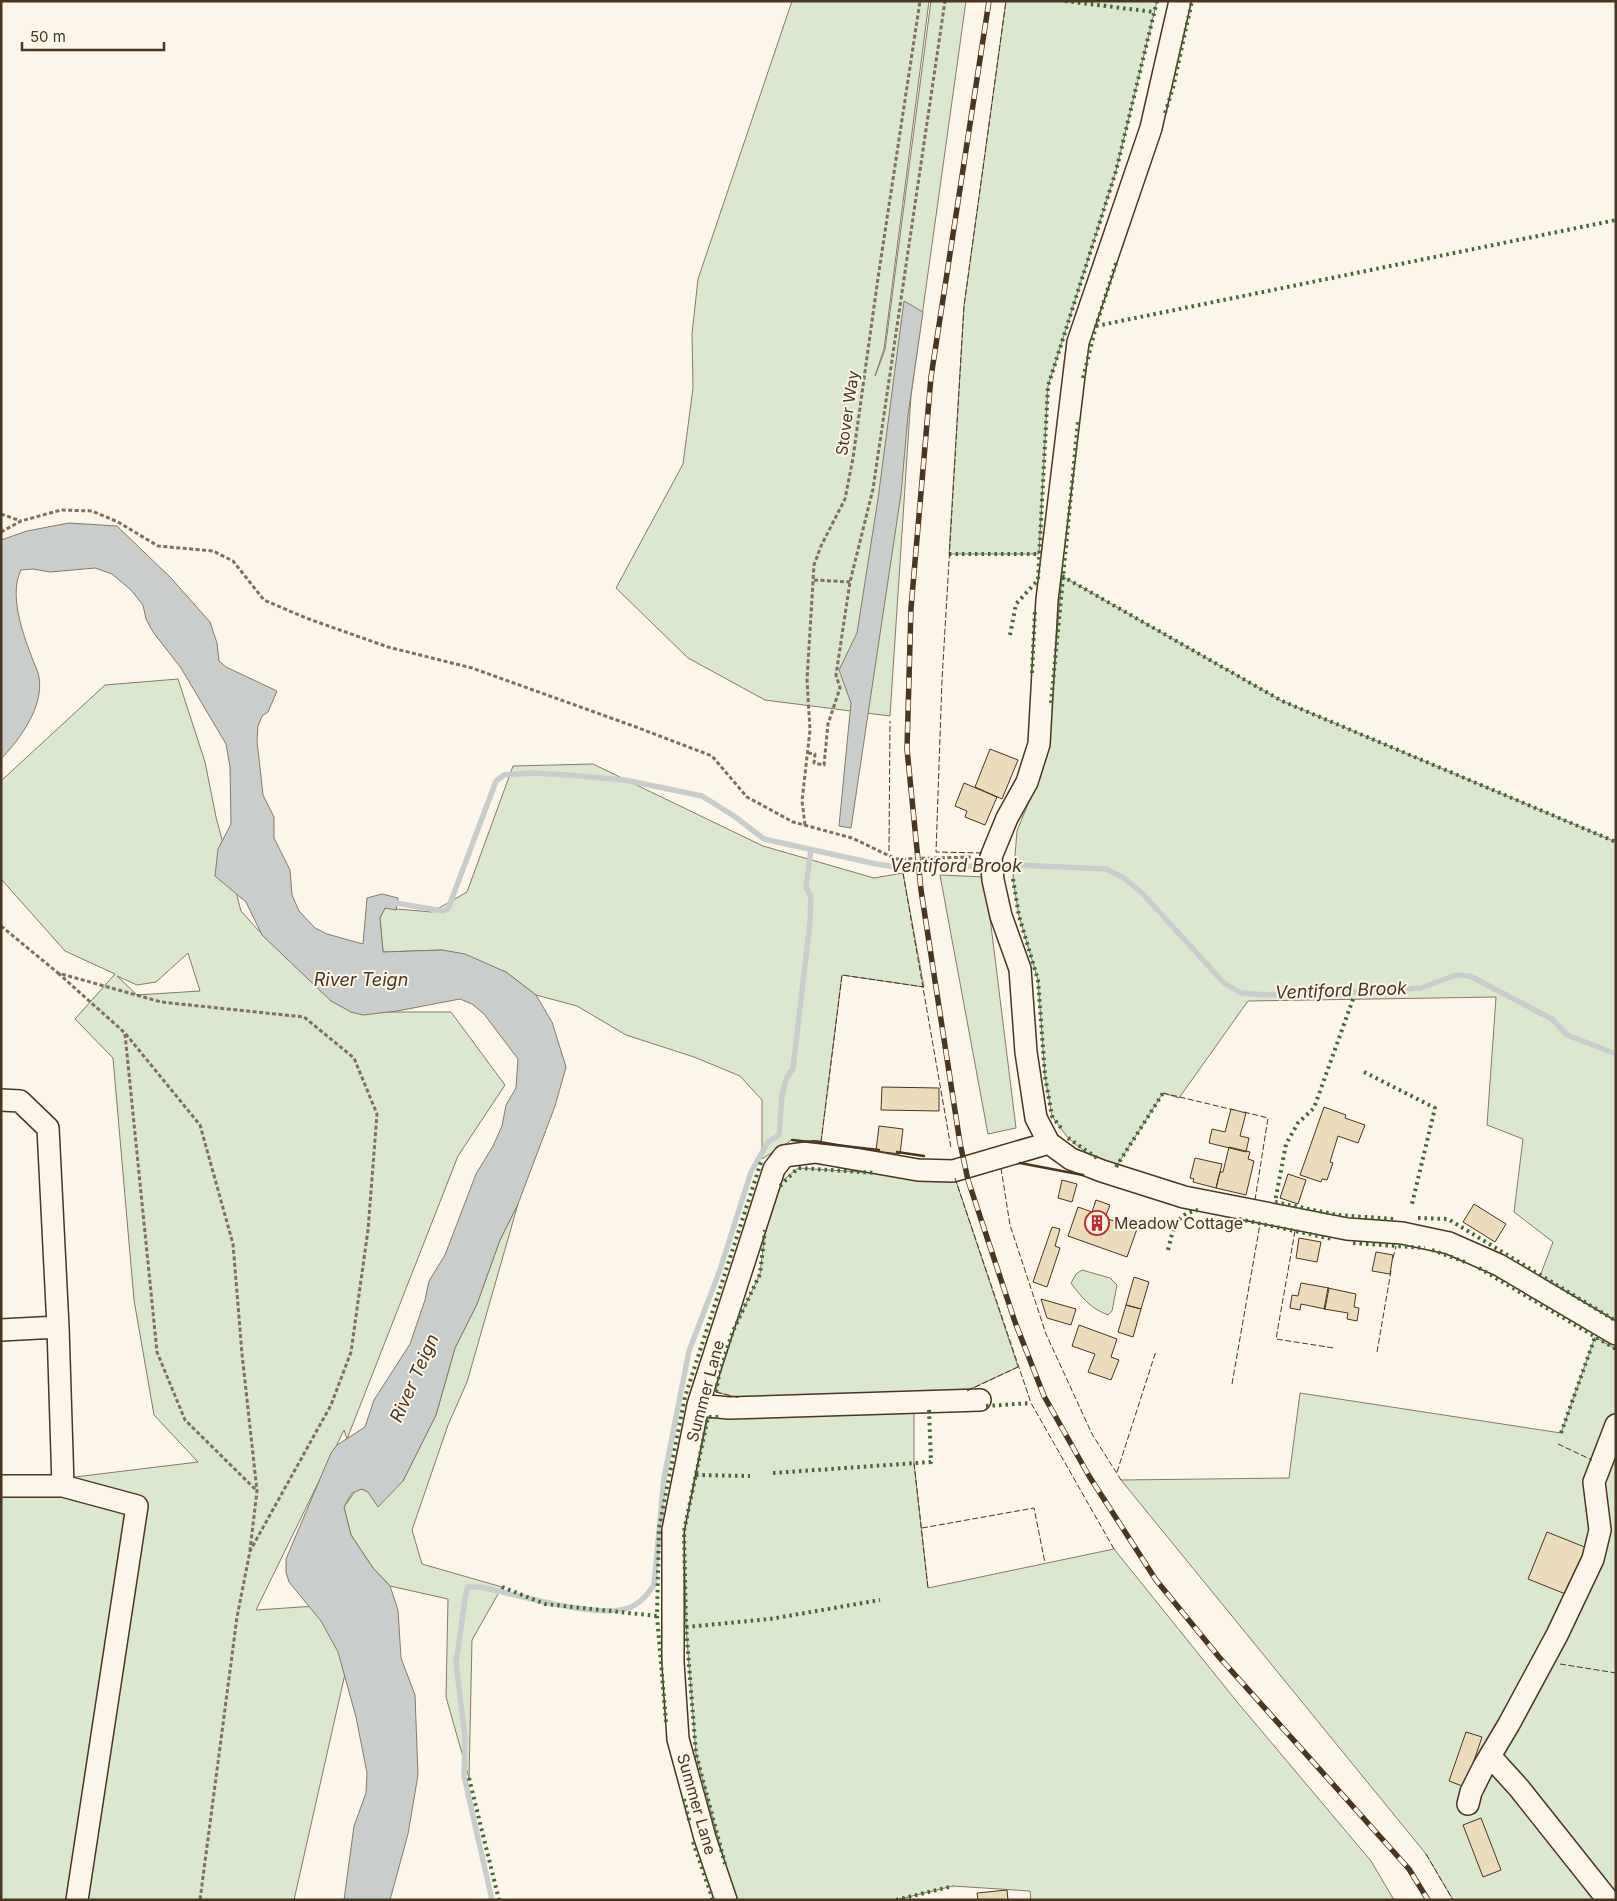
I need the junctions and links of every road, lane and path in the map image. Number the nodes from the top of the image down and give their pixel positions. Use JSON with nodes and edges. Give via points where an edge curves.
{"nodes":[{"id":1,"x":920,"y":1,"type":"edge"},
{"id":2,"x":945,"y":1,"type":"edge"},
{"id":3,"x":1180,"y":1,"type":"edge"},
{"id":4,"x":1,"y":514,"type":"edge"},
{"id":5,"x":21,"y":521,"type":"junction"},
{"id":6,"x":1,"y":532,"type":"edge"},
{"id":7,"x":814,"y":580,"type":"junction"},
{"id":8,"x":850,"y":582,"type":"junction"},
{"id":9,"x":808,"y":753,"type":"junction"},
{"id":10,"x":805,"y":824,"type":"junction"},
{"id":11,"x":992,"y":866,"type":"junction"},
{"id":12,"x":1,"y":926,"type":"edge"},
{"id":13,"x":58,"y":973,"type":"junction"},
{"id":14,"x":125,"y":1033,"type":"junction"},
{"id":15,"x":1,"y":1100,"type":"edge"},
{"id":16,"x":1050,"y":1143,"type":"junction"},
{"id":17,"x":58,"y":1327,"type":"junction"},
{"id":18,"x":1,"y":1330,"type":"edge"},
{"id":19,"x":1616,"y":1334,"type":"edge"},
{"id":20,"x":980,"y":1400,"type":"dead end"},
{"id":21,"x":698,"y":1405,"type":"junction"},
{"id":22,"x":1616,"y":1425,"type":"edge"},
{"id":23,"x":1,"y":1486,"type":"edge"},
{"id":24,"x":64,"y":1486,"type":"junction"},
{"id":25,"x":257,"y":1491,"type":"junction"},
{"id":26,"x":1608,"y":1528,"type":"edge"},
{"id":27,"x":250,"y":1552,"type":"junction"},
{"id":28,"x":1490,"y":1756,"type":"junction"},
{"id":29,"x":1468,"y":1804,"type":"dead end"},
{"id":30,"x":77,"y":1900,"type":"edge"},
{"id":31,"x":200,"y":1900,"type":"edge"},
{"id":32,"x":726,"y":1900,"type":"edge"},
{"id":33,"x":1608,"y":1900,"type":"edge"}],
"edges":[{"from":1,"to":7,"type":"path","name":"Stover Way","via":[[853,458],[845,499],[821,546],[814,565]]},
{"from":2,"to":8,"type":"path","via":[[873,489]]},
{"from":3,"to":11,"type":"street","via":[[1151,128],[1078,342],[1047,600],[1038,744],[1027,782],[1007,818]]},
{"from":4,"to":5,"type":"path"},
{"from":5,"to":6,"type":"path"},
{"from":5,"to":10,"type":"path","via":[[61,510],[92,511],[158,546],[213,551],[233,561],[264,600],[388,647],[472,668],[712,756],[747,797],[793,822]]},
{"from":7,"to":8,"type":"path"},
{"from":7,"to":9,"type":"path","name":"Stover Way","via":[[807,680]]},
{"from":8,"to":9,"type":"path","via":[[836,675],[840,688],[828,724],[824,765],[814,763],[815,754]]},
{"from":9,"to":10,"type":"path","name":"Stover Way","via":[[802,801]]},
{"from":10,"to":11,"type":"path","via":[[852,838],[896,859]]},
{"from":11,"to":16,"type":"street","via":[[1001,916],[1020,969],[1026,1052],[1036,1118]]},
{"from":12,"to":13,"type":"path"},
{"from":13,"to":14,"type":"path"},
{"from":13,"to":27,"type":"path","via":[[161,1002],[304,1017],[354,1058],[377,1114],[368,1230],[351,1352],[331,1405]]},
{"from":14,"to":25,"type":"path","via":[[200,1125],[233,1244]]},
{"from":14,"to":25,"type":"path","via":[[158,1352],[185,1420]]},
{"from":15,"to":17,"type":"street","via":[[20,1101],[48,1128]]},
{"from":16,"to":19,"type":"street","via":[[1079,1162],[1184,1197],[1347,1229],[1402,1233],[1449,1243],[1498,1265]]},
{"from":16,"to":21,"type":"street","name":"Summer Lane","via":[[953,1172],[918,1170],[815,1152],[784,1156],[774,1169]]},
{"from":17,"to":18,"type":"street"},
{"from":17,"to":24,"type":"street"},
{"from":20,"to":21,"type":"street","via":[[729,1408]]},
{"from":21,"to":32,"type":"street","name":"Summer Lane","via":[[673,1530],[673,1662],[678,1739]]},
{"from":22,"to":26,"type":"street","via":[[1594,1482]]},
{"from":23,"to":24,"type":"street"},
{"from":24,"to":30,"type":"street","via":[[138,1506]]},
{"from":25,"to":27,"type":"path"},
{"from":26,"to":28,"type":"street","via":[[1510,1724]]},
{"from":27,"to":31,"type":"path","via":[[237,1617]]},
{"from":28,"to":29,"type":"street"},
{"from":28,"to":33,"type":"street"}]}
